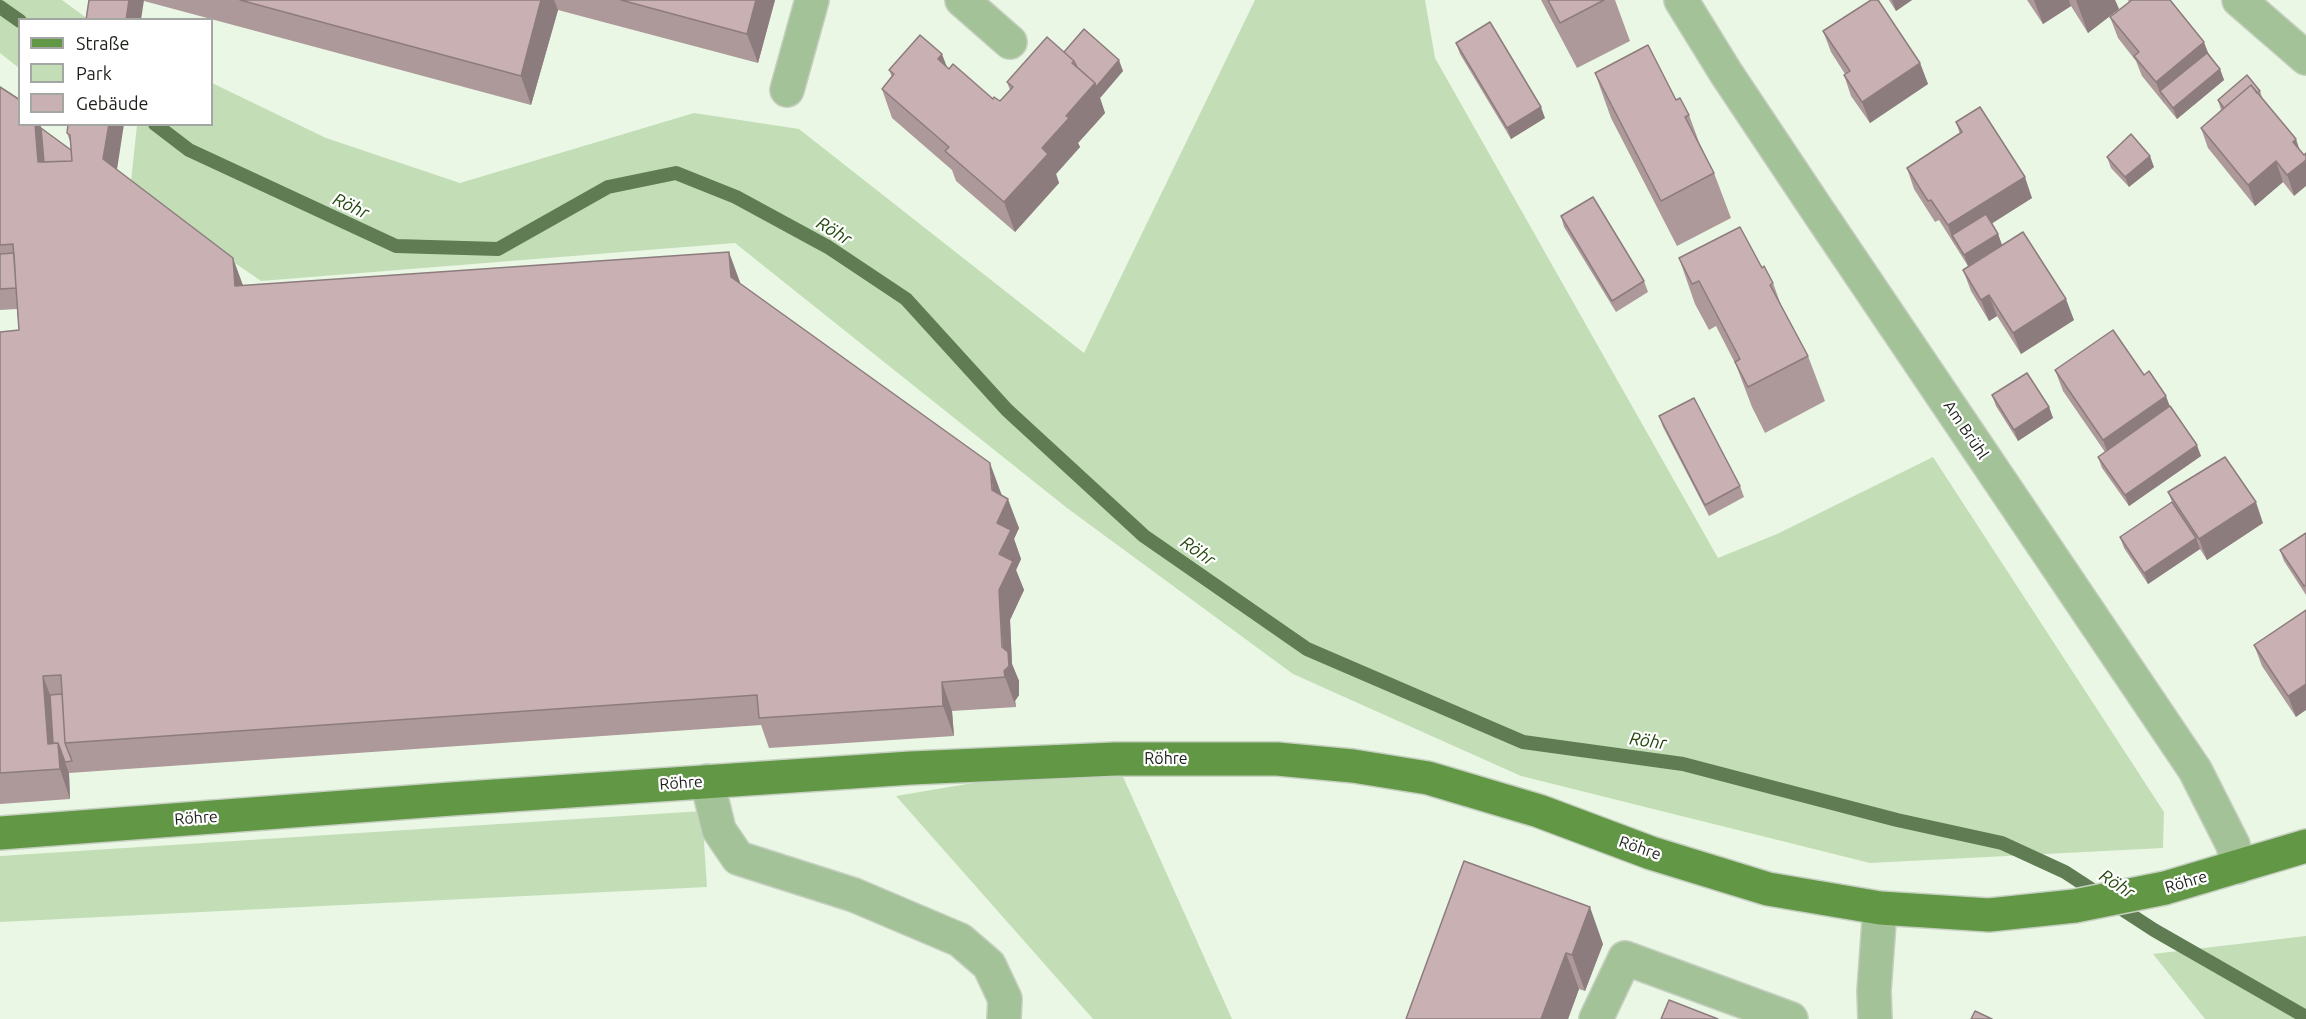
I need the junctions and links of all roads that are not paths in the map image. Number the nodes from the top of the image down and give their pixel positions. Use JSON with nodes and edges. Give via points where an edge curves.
{"nodes":[{"id":1,"x":812,"y":0,"type":"edge"},
{"id":2,"x":962,"y":0,"type":"edge"},
{"id":3,"x":1681,"y":0,"type":"edge"},
{"id":4,"x":2240,"y":0,"type":"edge"},
{"id":5,"x":1010,"y":42,"type":"dead end"},
{"id":6,"x":2306,"y":58,"type":"edge"},
{"id":7,"x":787,"y":90,"type":"dead end"},
{"id":8,"x":707,"y":781,"type":"junction"},
{"id":9,"x":0,"y":833,"type":"edge"},
{"id":10,"x":2306,"y":846,"type":"edge"},
{"id":11,"x":2238,"y":867,"type":"junction"},
{"id":12,"x":1880,"y":908,"type":"junction"},
{"id":13,"x":1004,"y":1019,"type":"edge"},
{"id":14,"x":1596,"y":1019,"type":"edge"},
{"id":15,"x":1791,"y":1019,"type":"edge"},
{"id":16,"x":1875,"y":1019,"type":"edge"}],
"edges":[{"from":1,"to":7,"type":"street"},
{"from":2,"to":5,"type":"street"},
{"from":3,"to":11,"type":"street","name":"Am Brühl","via":[[1784,160],[2195,770],[2233,845]]},
{"from":4,"to":6,"type":"street"},
{"from":8,"to":9,"type":"main road","name":"Röhre"},
{"from":8,"to":12,"type":"main road","name":"Röhre","via":[[1115,759],[1277,759],[1353,766],[1428,778],[1768,889]]},
{"from":8,"to":13,"type":"street","via":[[719,830],[738,858],[854,895],[960,940],[989,965],[1005,999]]},
{"from":10,"to":11,"type":"main road","name":"Röhre"},
{"from":11,"to":12,"type":"main road","name":"Röhre","via":[[2165,888],[2075,906],[1989,915]]},
{"from":12,"to":16,"type":"street"},
{"from":14,"to":15,"type":"street","via":[[1624,958]]}]}
